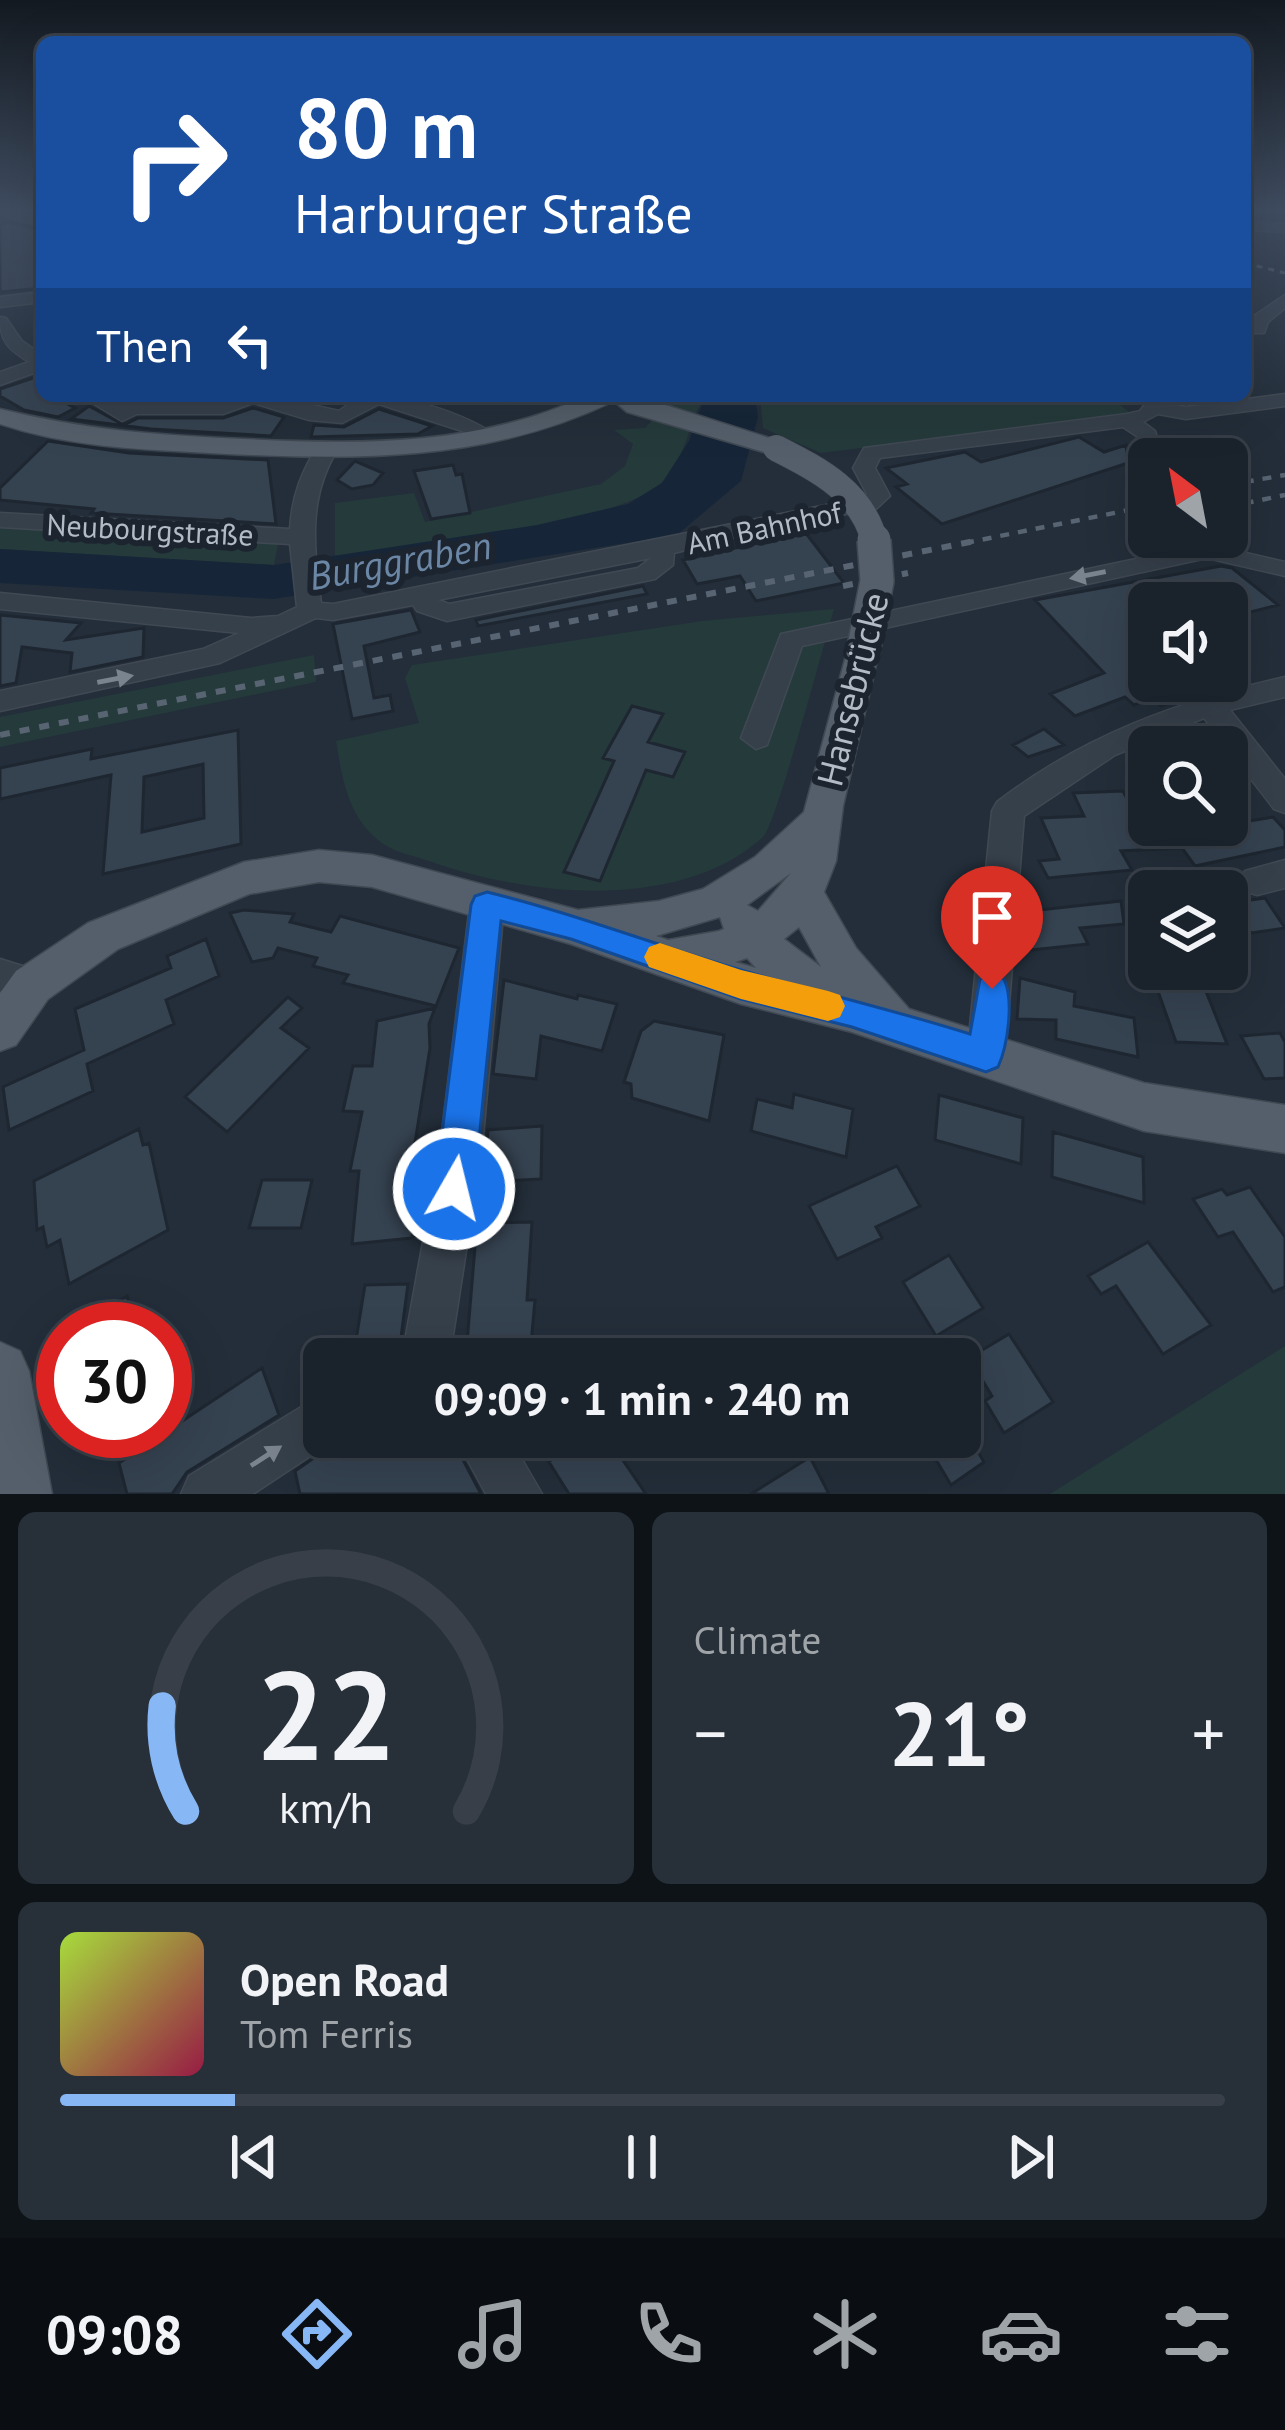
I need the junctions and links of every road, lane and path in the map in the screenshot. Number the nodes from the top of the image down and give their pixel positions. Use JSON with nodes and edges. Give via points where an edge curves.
{"nodes":[{"id":1,"x":36,"y":298,"type":"edge"},
{"id":2,"x":1285,"y":300,"type":"edge"},
{"id":3,"x":0,"y":302,"type":"edge"},
{"id":4,"x":2,"y":328,"type":"edge"},
{"id":5,"x":1251,"y":328,"type":"edge"},
{"id":6,"x":1285,"y":332,"type":"edge"},
{"id":7,"x":36,"y":354,"type":"edge"},
{"id":8,"x":36,"y":357,"type":"edge"},
{"id":9,"x":0,"y":379,"type":"edge"},
{"id":10,"x":1285,"y":400,"type":"edge"},
{"id":11,"x":100,"y":402,"type":"edge"},
{"id":12,"x":241,"y":402,"type":"edge"},
{"id":13,"x":272,"y":402,"type":"edge"},
{"id":14,"x":367,"y":402,"type":"edge"},
{"id":15,"x":390,"y":402,"type":"edge"},
{"id":16,"x":1158,"y":402,"type":"edge"},
{"id":17,"x":645,"y":405,"type":"edge"},
{"id":18,"x":309,"y":414,"type":"junction"},
{"id":19,"x":0,"y":416,"type":"edge"},
{"id":20,"x":1127,"y":420,"type":"junction"},
{"id":21,"x":486,"y":438,"type":"junction"},
{"id":22,"x":1148,"y":438,"type":"edge"},
{"id":23,"x":287,"y":448,"type":"junction"},
{"id":24,"x":410,"y":448,"type":"junction"},
{"id":25,"x":327,"y":449,"type":"junction"},
{"id":26,"x":905,"y":495,"type":"dead end"},
{"id":27,"x":876,"y":502,"type":"junction"},
{"id":28,"x":0,"y":520,"type":"edge"},
{"id":29,"x":302,"y":544,"type":"junction"},
{"id":30,"x":1285,"y":569,"type":"edge"},
{"id":31,"x":0,"y":601,"type":"edge"},
{"id":32,"x":310,"y":605,"type":"junction"},
{"id":33,"x":284,"y":621,"type":"junction"},
{"id":34,"x":1285,"y":687,"type":"edge"},
{"id":35,"x":0,"y":701,"type":"edge"},
{"id":36,"x":1209,"y":704,"type":"junction"},
{"id":37,"x":755,"y":738,"type":"dead end"},
{"id":38,"x":1285,"y":801,"type":"edge"},
{"id":39,"x":821,"y":818,"type":"junction"},
{"id":40,"x":803,"y":892,"type":"junction"},
{"id":41,"x":724,"y":902,"type":"junction"},
{"id":42,"x":487,"y":905,"type":"junction"},
{"id":43,"x":571,"y":926,"type":"junction"},
{"id":44,"x":742,"y":957,"type":"junction"},
{"id":45,"x":16,"y":980,"type":"edge"},
{"id":46,"x":898,"y":1027,"type":"junction"},
{"id":47,"x":0,"y":1030,"type":"edge"},
{"id":48,"x":986,"y":1055,"type":"junction"},
{"id":49,"x":1283,"y":1131,"type":"edge"},
{"id":50,"x":428,"y":1338,"type":"edge"},
{"id":51,"x":0,"y":1371,"type":"edge"},
{"id":52,"x":303,"y":1432,"type":"edge"},
{"id":53,"x":493,"y":1458,"type":"edge"},
{"id":54,"x":22,"y":1494,"type":"edge"},
{"id":55,"x":207,"y":1494,"type":"edge"},
{"id":56,"x":516,"y":1494,"type":"edge"}],
"edges":[{"from":1,"to":3,"type":"street"},
{"from":2,"to":5,"type":"street"},
{"from":4,"to":7,"type":"street"},
{"from":5,"to":6,"type":"street"},
{"from":8,"to":9,"type":"street"},
{"from":10,"to":16,"type":"street","via":[[1186,413]]},
{"from":11,"to":12,"type":"street","via":[[127,412]]},
{"from":13,"to":18,"type":"street"},
{"from":14,"to":18,"type":"street","via":[[342,417]]},
{"from":15,"to":21,"type":"street"},
{"from":16,"to":20,"type":"street","name":"Am Bahnhof"},
{"from":17,"to":21,"type":"main road"},
{"from":17,"to":24,"type":"main road","name":"Hansebrücke","via":[[484,448]]},
{"from":17,"to":39,"type":"main road","name":"Hansebrücke","bridge":true,"via":[[812,466],[862,509],[878,541],[863,652]]},
{"from":18,"to":23,"type":"street"},
{"from":19,"to":23,"type":"main road","via":[[92,440]]},
{"from":20,"to":22,"type":"street"},
{"from":20,"to":27,"type":"street","name":"Am Bahnhof","via":[[872,453],[857,469]]},
{"from":21,"to":24,"type":"main road"},
{"from":23,"to":25,"type":"main road"},
{"from":24,"to":25,"type":"main road"},
{"from":25,"to":29,"type":"street","via":[[308,475]]},
{"from":26,"to":27,"type":"street"},
{"from":27,"to":32,"type":"street","name":"Am Bahnhof","via":[[834,501],[660,549],[659,565],[629,579],[448,614],[431,608],[424,594],[333,612]]},
{"from":28,"to":29,"type":"street","name":"Neubourgstraße"},
{"from":29,"to":32,"type":"street"},
{"from":30,"to":37,"type":"street","one_way":true,"via":[[1207,551],[791,640]]},
{"from":31,"to":33,"type":"street","via":[[250,626]]},
{"from":32,"to":33,"type":"street"},
{"from":35,"to":33,"type":"street","one_way":true,"via":[[170,668]]},
{"from":34,"to":36,"type":"street"},
{"from":36,"to":38,"type":"street"},
{"from":36,"to":48,"type":"street","via":[[1082,757],[1007,811]]},
{"from":39,"to":40,"type":"main road","name":"Hansebrücke"},
{"from":39,"to":41,"type":"main road","name":"Hansebrücke","via":[[783,861]]},
{"from":40,"to":44,"type":"main road","name":"Hansebrücke"},
{"from":40,"to":46,"type":"main road","via":[[844,970]]},
{"from":41,"to":43,"type":"main road","name":"Hansebrücke","via":[[682,916]]},
{"from":41,"to":44,"type":"main road"},
{"from":42,"to":43,"type":"main road"},
{"from":42,"to":45,"type":"main road","via":[[372,871],[319,866],[244,878]]},
{"from":42,"to":50,"type":"street","via":[[461,1148]]},
{"from":43,"to":44,"type":"main road","via":[[663,958]]},
{"from":44,"to":46,"type":"main road"},
{"from":45,"to":47,"type":"main road"},
{"from":46,"to":48,"type":"main road"},
{"from":48,"to":49,"type":"main road","via":[[1144,1107]]},
{"from":51,"to":54,"type":"main road"},
{"from":55,"to":52,"type":"street","one_way":true},
{"from":53,"to":56,"type":"street"}]}
